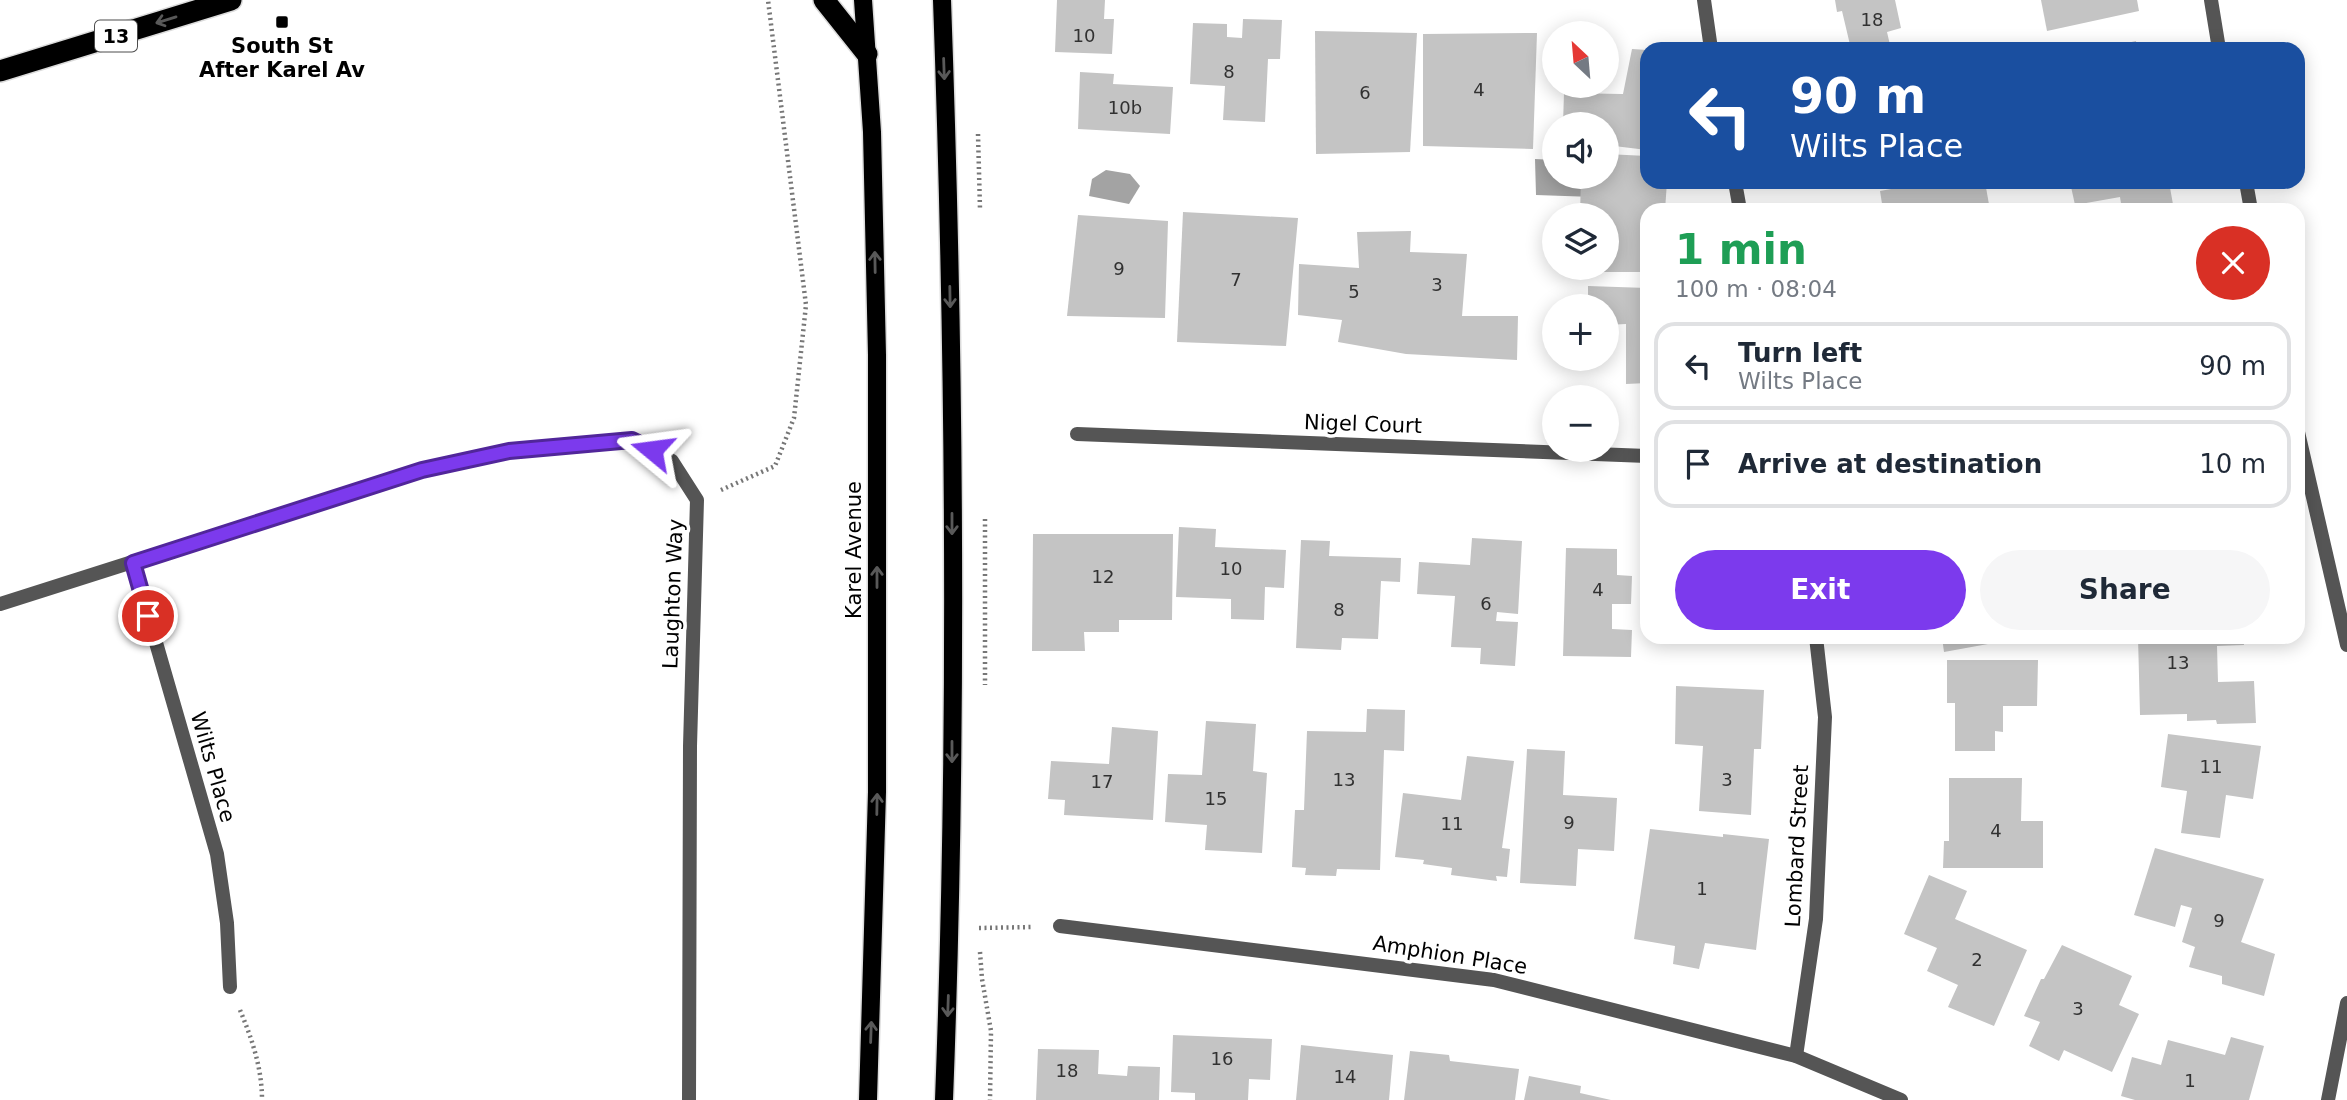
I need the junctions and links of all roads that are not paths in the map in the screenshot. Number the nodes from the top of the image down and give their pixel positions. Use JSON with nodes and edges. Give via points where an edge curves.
{"nodes":[{"id":1,"x":231,"y":0,"type":"edge"},
{"id":2,"x":824,"y":0,"type":"edge"},
{"id":3,"x":863,"y":0,"type":"edge"},
{"id":4,"x":942,"y":0,"type":"edge"},
{"id":5,"x":1704,"y":0,"type":"edge"},
{"id":6,"x":2211,"y":0,"type":"edge"},
{"id":7,"x":1710,"y":42,"type":"edge"},
{"id":8,"x":2218,"y":42,"type":"edge"},
{"id":9,"x":867,"y":54,"type":"junction"},
{"id":10,"x":0,"y":71,"type":"edge"},
{"id":11,"x":1077,"y":434,"type":"dead end"},
{"id":12,"x":1640,"y":456,"type":"edge"},
{"id":13,"x":2305,"y":462,"type":"edge"},
{"id":14,"x":133,"y":563,"type":"junction"},
{"id":15,"x":0,"y":604,"type":"edge"},
{"id":16,"x":1817,"y":644,"type":"edge"},
{"id":17,"x":2347,"y":645,"type":"edge"},
{"id":18,"x":1060,"y":926,"type":"road end"},
{"id":19,"x":230,"y":987,"type":"road end"},
{"id":20,"x":2347,"y":1003,"type":"edge"},
{"id":21,"x":1796,"y":1056,"type":"junction"},
{"id":22,"x":688,"y":1100,"type":"edge"},
{"id":23,"x":868,"y":1100,"type":"edge"},
{"id":24,"x":944,"y":1100,"type":"edge"},
{"id":25,"x":1901,"y":1100,"type":"edge"},
{"id":26,"x":2328,"y":1100,"type":"edge"}],
"edges":[{"from":1,"to":10,"type":"highway","number":"13","one_way":true},
{"from":2,"to":9,"type":"highway"},
{"from":3,"to":9,"type":"main road","name":"Karel Avenue"},
{"from":4,"to":24,"type":"main road","one_way":true,"via":[[953,642]]},
{"from":5,"to":7,"type":"street"},
{"from":6,"to":8,"type":"street"},
{"from":23,"to":9,"type":"main road","name":"Karel Avenue","one_way":true,"via":[[877,792],[877,355]]},
{"from":11,"to":12,"type":"street","name":"Nigel Court"},
{"from":13,"to":17,"type":"street"},
{"from":14,"to":15,"type":"street","name":"Laughton Way"},
{"from":14,"to":19,"type":"street","name":"Wilts Place","via":[[217,854],[228,923]]},
{"from":14,"to":22,"type":"street","name":"Laughton Way","via":[[422,470],[509,451],[632,440],[672,461],[697,499]]},
{"from":16,"to":21,"type":"street","name":"Lombard Street","via":[[1825,717],[1816,919]]},
{"from":18,"to":21,"type":"street","name":"Amphion Place","via":[[1494,980]]},
{"from":20,"to":26,"type":"street"},
{"from":21,"to":25,"type":"street","name":"Amphion Place"}]}
